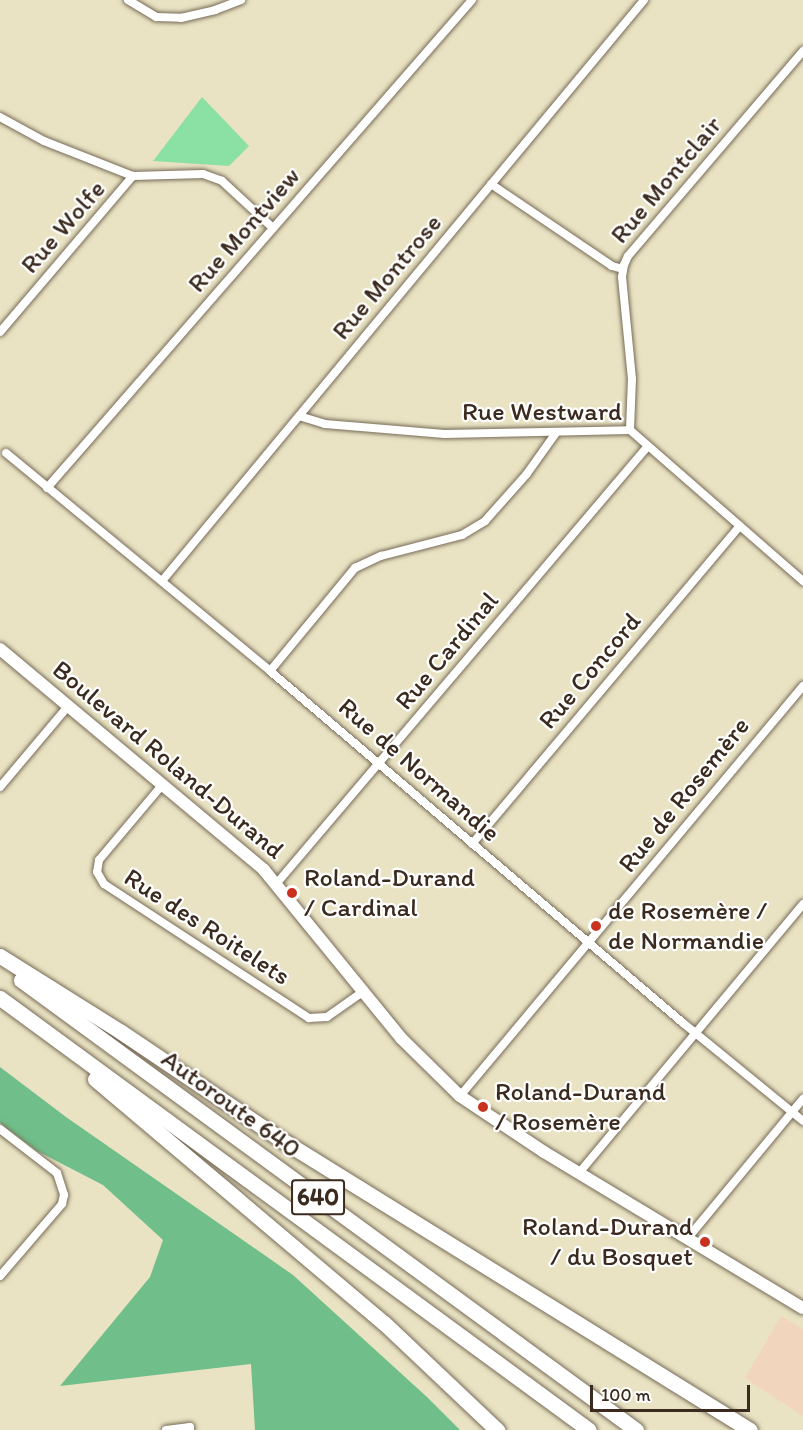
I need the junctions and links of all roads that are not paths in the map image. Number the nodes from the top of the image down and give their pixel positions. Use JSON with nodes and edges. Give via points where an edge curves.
{"nodes":[{"id":1,"x":128,"y":0,"type":"edge"},
{"id":2,"x":241,"y":0,"type":"edge"},
{"id":3,"x":472,"y":0,"type":"edge"},
{"id":4,"x":644,"y":0,"type":"edge"},
{"id":5,"x":803,"y":51,"type":"edge"},
{"id":6,"x":0,"y":117,"type":"edge"},
{"id":7,"x":134,"y":176,"type":"junction"},
{"id":8,"x":491,"y":184,"type":"junction"},
{"id":9,"x":273,"y":228,"type":"junction"},
{"id":10,"x":622,"y":269,"type":"junction"},
{"id":11,"x":0,"y":332,"type":"edge"},
{"id":12,"x":299,"y":416,"type":"junction"},
{"id":13,"x":630,"y":430,"type":"junction"},
{"id":14,"x":556,"y":433,"type":"junction"},
{"id":15,"x":648,"y":446,"type":"junction"},
{"id":16,"x":6,"y":453,"type":"dead end"},
{"id":17,"x":47,"y":488,"type":"junction"},
{"id":18,"x":740,"y":526,"type":"junction"},
{"id":19,"x":162,"y":581,"type":"junction"},
{"id":20,"x":803,"y":581,"type":"edge"},
{"id":21,"x":0,"y":649,"type":"edge"},
{"id":22,"x":270,"y":671,"type":"junction"},
{"id":23,"x":803,"y":686,"type":"edge"},
{"id":24,"x":69,"y":705,"type":"junction"},
{"id":25,"x":380,"y":763,"type":"junction"},
{"id":26,"x":163,"y":784,"type":"junction"},
{"id":27,"x":0,"y":787,"type":"edge"},
{"id":28,"x":472,"y":843,"type":"junction"},
{"id":29,"x":277,"y":883,"type":"junction"},
{"id":30,"x":803,"y":904,"type":"edge"},
{"id":31,"x":589,"y":943,"type":"junction"},
{"id":32,"x":0,"y":956,"type":"edge"},
{"id":33,"x":0,"y":964,"type":"edge"},
{"id":34,"x":364,"y":992,"type":"junction"},
{"id":35,"x":3,"y":1001,"type":"edge"},
{"id":36,"x":694,"y":1032,"type":"junction"},
{"id":37,"x":460,"y":1096,"type":"junction"},
{"id":38,"x":803,"y":1099,"type":"edge"},
{"id":39,"x":792,"y":1112,"type":"junction"},
{"id":40,"x":803,"y":1121,"type":"edge"},
{"id":41,"x":0,"y":1129,"type":"edge"},
{"id":42,"x":579,"y":1173,"type":"junction"},
{"id":43,"x":687,"y":1239,"type":"junction"},
{"id":44,"x":0,"y":1276,"type":"edge"},
{"id":45,"x":803,"y":1308,"type":"edge"},
{"id":46,"x":166,"y":1430,"type":"edge"},
{"id":47,"x":190,"y":1430,"type":"edge"},
{"id":48,"x":497,"y":1430,"type":"edge"},
{"id":49,"x":589,"y":1430,"type":"edge"},
{"id":50,"x":636,"y":1430,"type":"edge"},
{"id":51,"x":750,"y":1430,"type":"edge"}],
"edges":[{"from":1,"to":2,"type":"street","via":[[156,17],[181,18]]},
{"from":3,"to":9,"type":"street","name":"Rue Montview"},
{"from":4,"to":8,"type":"street","name":"Rue Montrose"},
{"from":5,"to":10,"type":"street","name":"Rue Montclair","via":[[628,256]]},
{"from":6,"to":7,"type":"street","via":[[44,141]]},
{"from":7,"to":9,"type":"street","via":[[203,174],[222,181]]},
{"from":7,"to":11,"type":"street","name":"Rue Wolfe"},
{"from":8,"to":10,"type":"street"},
{"from":8,"to":12,"type":"street","name":"Rue Montrose"},
{"from":9,"to":17,"type":"street","name":"Rue Montview"},
{"from":10,"to":13,"type":"street","name":"Rue Montclair","via":[[632,379]]},
{"from":12,"to":14,"type":"street","name":"Rue Westward","via":[[325,424],[445,434]]},
{"from":12,"to":19,"type":"street","name":"Rue Montrose"},
{"from":13,"to":14,"type":"street","name":"Rue Westward"},
{"from":13,"to":15,"type":"street","name":"Rue Westward"},
{"from":14,"to":22,"type":"street","via":[[526,475],[485,521],[462,535],[381,556],[355,568]]},
{"from":15,"to":18,"type":"street","name":"Rue Westward"},
{"from":15,"to":25,"type":"street","name":"Rue Cardinal"},
{"from":16,"to":17,"type":"street","name":"Rue de Normandie"},
{"from":17,"to":19,"type":"street","name":"Rue de Normandie"},
{"from":18,"to":20,"type":"street","name":"Rue Westward"},
{"from":18,"to":28,"type":"street","name":"Rue Concord"},
{"from":19,"to":22,"type":"street","name":"Rue de Normandie"},
{"from":21,"to":24,"type":"street","name":"Boulevard Roland-Durand"},
{"from":22,"to":25,"type":"street","name":"Rue de Normandie"},
{"from":23,"to":31,"type":"street","name":"Rue de Rosemère"},
{"from":24,"to":26,"type":"street","name":"Boulevard Roland-Durand"},
{"from":24,"to":27,"type":"street"},
{"from":25,"to":28,"type":"street","name":"Rue de Normandie"},
{"from":25,"to":29,"type":"street","name":"Rue Cardinal"},
{"from":26,"to":29,"type":"street","name":"Boulevard Roland-Durand"},
{"from":26,"to":34,"type":"street","name":"Rue des Roitelets","via":[[99,860],[97,872],[104,884],[309,1018],[327,1017]]},
{"from":28,"to":31,"type":"street","name":"Rue de Normandie"},
{"from":29,"to":34,"type":"street","name":"Boulevard Roland-Durand"},
{"from":30,"to":36,"type":"street"},
{"from":31,"to":36,"type":"street","name":"Rue de Normandie"},
{"from":31,"to":37,"type":"street","name":"Rue de Rosemère"},
{"from":32,"to":51,"type":"highway","via":[[278,1137]]},
{"from":33,"to":50,"type":"highway","name":"Autoroute 640","number":"640"},
{"from":34,"to":37,"type":"street","name":"Boulevard Roland-Durand","via":[[423,1062]]},
{"from":35,"to":48,"type":"highway","via":[[384,1323]]},
{"from":35,"to":49,"type":"highway","name":"Autoroute 640","number":"640"},
{"from":36,"to":39,"type":"street","name":"Rue de Normandie"},
{"from":36,"to":42,"type":"street"},
{"from":37,"to":42,"type":"street","name":"Boulevard Roland-Durand"},
{"from":38,"to":39,"type":"street"},
{"from":39,"to":40,"type":"street","name":"Rue de Normandie"},
{"from":39,"to":43,"type":"street"},
{"from":41,"to":44,"type":"street","via":[[57,1173],[64,1195],[62,1203]]},
{"from":42,"to":43,"type":"street","name":"Boulevard Roland-Durand"},
{"from":43,"to":45,"type":"street","name":"Boulevard Roland-Durand"},
{"from":46,"to":47,"type":"street"}]}
